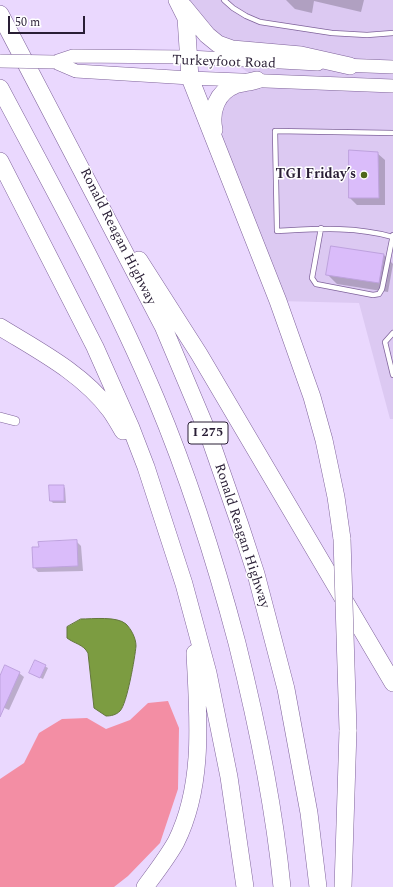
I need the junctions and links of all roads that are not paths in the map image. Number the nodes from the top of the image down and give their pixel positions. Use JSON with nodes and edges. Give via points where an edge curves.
{"nodes":[{"id":1,"x":178,"y":0,"type":"edge"},
{"id":2,"x":224,"y":0,"type":"edge"},
{"id":3,"x":0,"y":14,"type":"edge"},
{"id":4,"x":393,"y":33,"type":"edge"},
{"id":5,"x":189,"y":57,"type":"junction"},
{"id":6,"x":0,"y":60,"type":"edge"},
{"id":7,"x":55,"y":62,"type":"junction"},
{"id":8,"x":350,"y":66,"type":"junction"},
{"id":9,"x":393,"y":67,"type":"edge"},
{"id":10,"x":190,"y":78,"type":"junction"},
{"id":11,"x":257,"y":80,"type":"junction"},
{"id":12,"x":393,"y":86,"type":"edge"},
{"id":13,"x":0,"y":88,"type":"edge"},
{"id":14,"x":393,"y":132,"type":"edge"},
{"id":15,"x":218,"y":147,"type":"junction"},
{"id":16,"x":0,"y":161,"type":"edge"},
{"id":17,"x":83,"y":172,"type":"junction"},
{"id":18,"x":321,"y":228,"type":"junction"},
{"id":19,"x":393,"y":236,"type":"edge"},
{"id":20,"x":0,"y":327,"type":"edge"},
{"id":21,"x":393,"y":333,"type":"edge"},
{"id":22,"x":393,"y":375,"type":"edge"},
{"id":23,"x":0,"y":417,"type":"edge"},
{"id":24,"x":15,"y":421,"type":"dead end"},
{"id":25,"x":146,"y":467,"type":"junction"},
{"id":26,"x":193,"y":620,"type":"junction"},
{"id":27,"x":393,"y":683,"type":"edge"},
{"id":28,"x":145,"y":887,"type":"edge"},
{"id":29,"x":245,"y":887,"type":"edge"},
{"id":30,"x":282,"y":887,"type":"edge"},
{"id":31,"x":318,"y":887,"type":"edge"},
{"id":32,"x":343,"y":887,"type":"edge"}],
"edges":[{"from":1,"to":5,"type":"highway","via":[[186,18]]},
{"from":1,"to":8,"type":"highway","via":[[207,35],[218,44],[232,49],[301,55]]},
{"from":2,"to":4,"type":"lane","via":[[246,16],[260,22],[332,33]]},
{"from":3,"to":17,"type":"highway","name":"Ronald Reagan Highway","number":"I 275"},
{"from":5,"to":7,"type":"main road","name":"Turkeyfoot Road","via":[[73,56]]},
{"from":5,"to":8,"type":"main road","name":"Turkeyfoot Road"},
{"from":5,"to":10,"type":"highway"},
{"from":6,"to":7,"type":"main road","name":"Turkeyfoot Road","bridge":true},
{"from":7,"to":10,"type":"main road","name":"Turkeyfoot Road","via":[[76,71]]},
{"from":8,"to":9,"type":"main road","name":"Turkeyfoot Road"},
{"from":10,"to":11,"type":"main road","name":"Turkeyfoot Road"},
{"from":10,"to":15,"type":"highway"},
{"from":11,"to":12,"type":"main road","name":"Turkeyfoot Road"},
{"from":11,"to":15,"type":"highway","via":[[234,86],[216,101],[213,124]]},
{"from":13,"to":30,"type":"highway","number":"I 275","via":[[111,301],[174,443],[224,592],[249,688],[275,831]]},
{"from":14,"to":18,"type":"lane","via":[[275,131],[277,231]]},
{"from":15,"to":32,"type":"highway","bridge":true,"via":[[312,397],[336,497],[342,539],[348,730]]},
{"from":16,"to":25,"type":"highway","via":[[95,347]]},
{"from":17,"to":27,"type":"highway","via":[[199,354]]},
{"from":17,"to":31,"type":"highway","name":"Ronald Reagan Highway","number":"I 275","via":[[163,326],[208,433],[240,525],[256,574],[286,690],[309,813]]},
{"from":18,"to":19,"type":"lane","via":[[352,229]]},
{"from":18,"to":19,"type":"lane","via":[[312,278],[316,284],[373,295],[379,294],[382,289]]},
{"from":20,"to":25,"type":"highway","via":[[68,370],[86,385],[110,411]]},
{"from":21,"to":22,"type":"lane","via":[[385,342]]},
{"from":23,"to":24,"type":"street"},
{"from":25,"to":26,"type":"highway"},
{"from":26,"to":28,"type":"highway","via":[[198,729],[194,785],[176,841]]},
{"from":26,"to":29,"type":"highway","via":[[208,673],[230,777]]}]}
